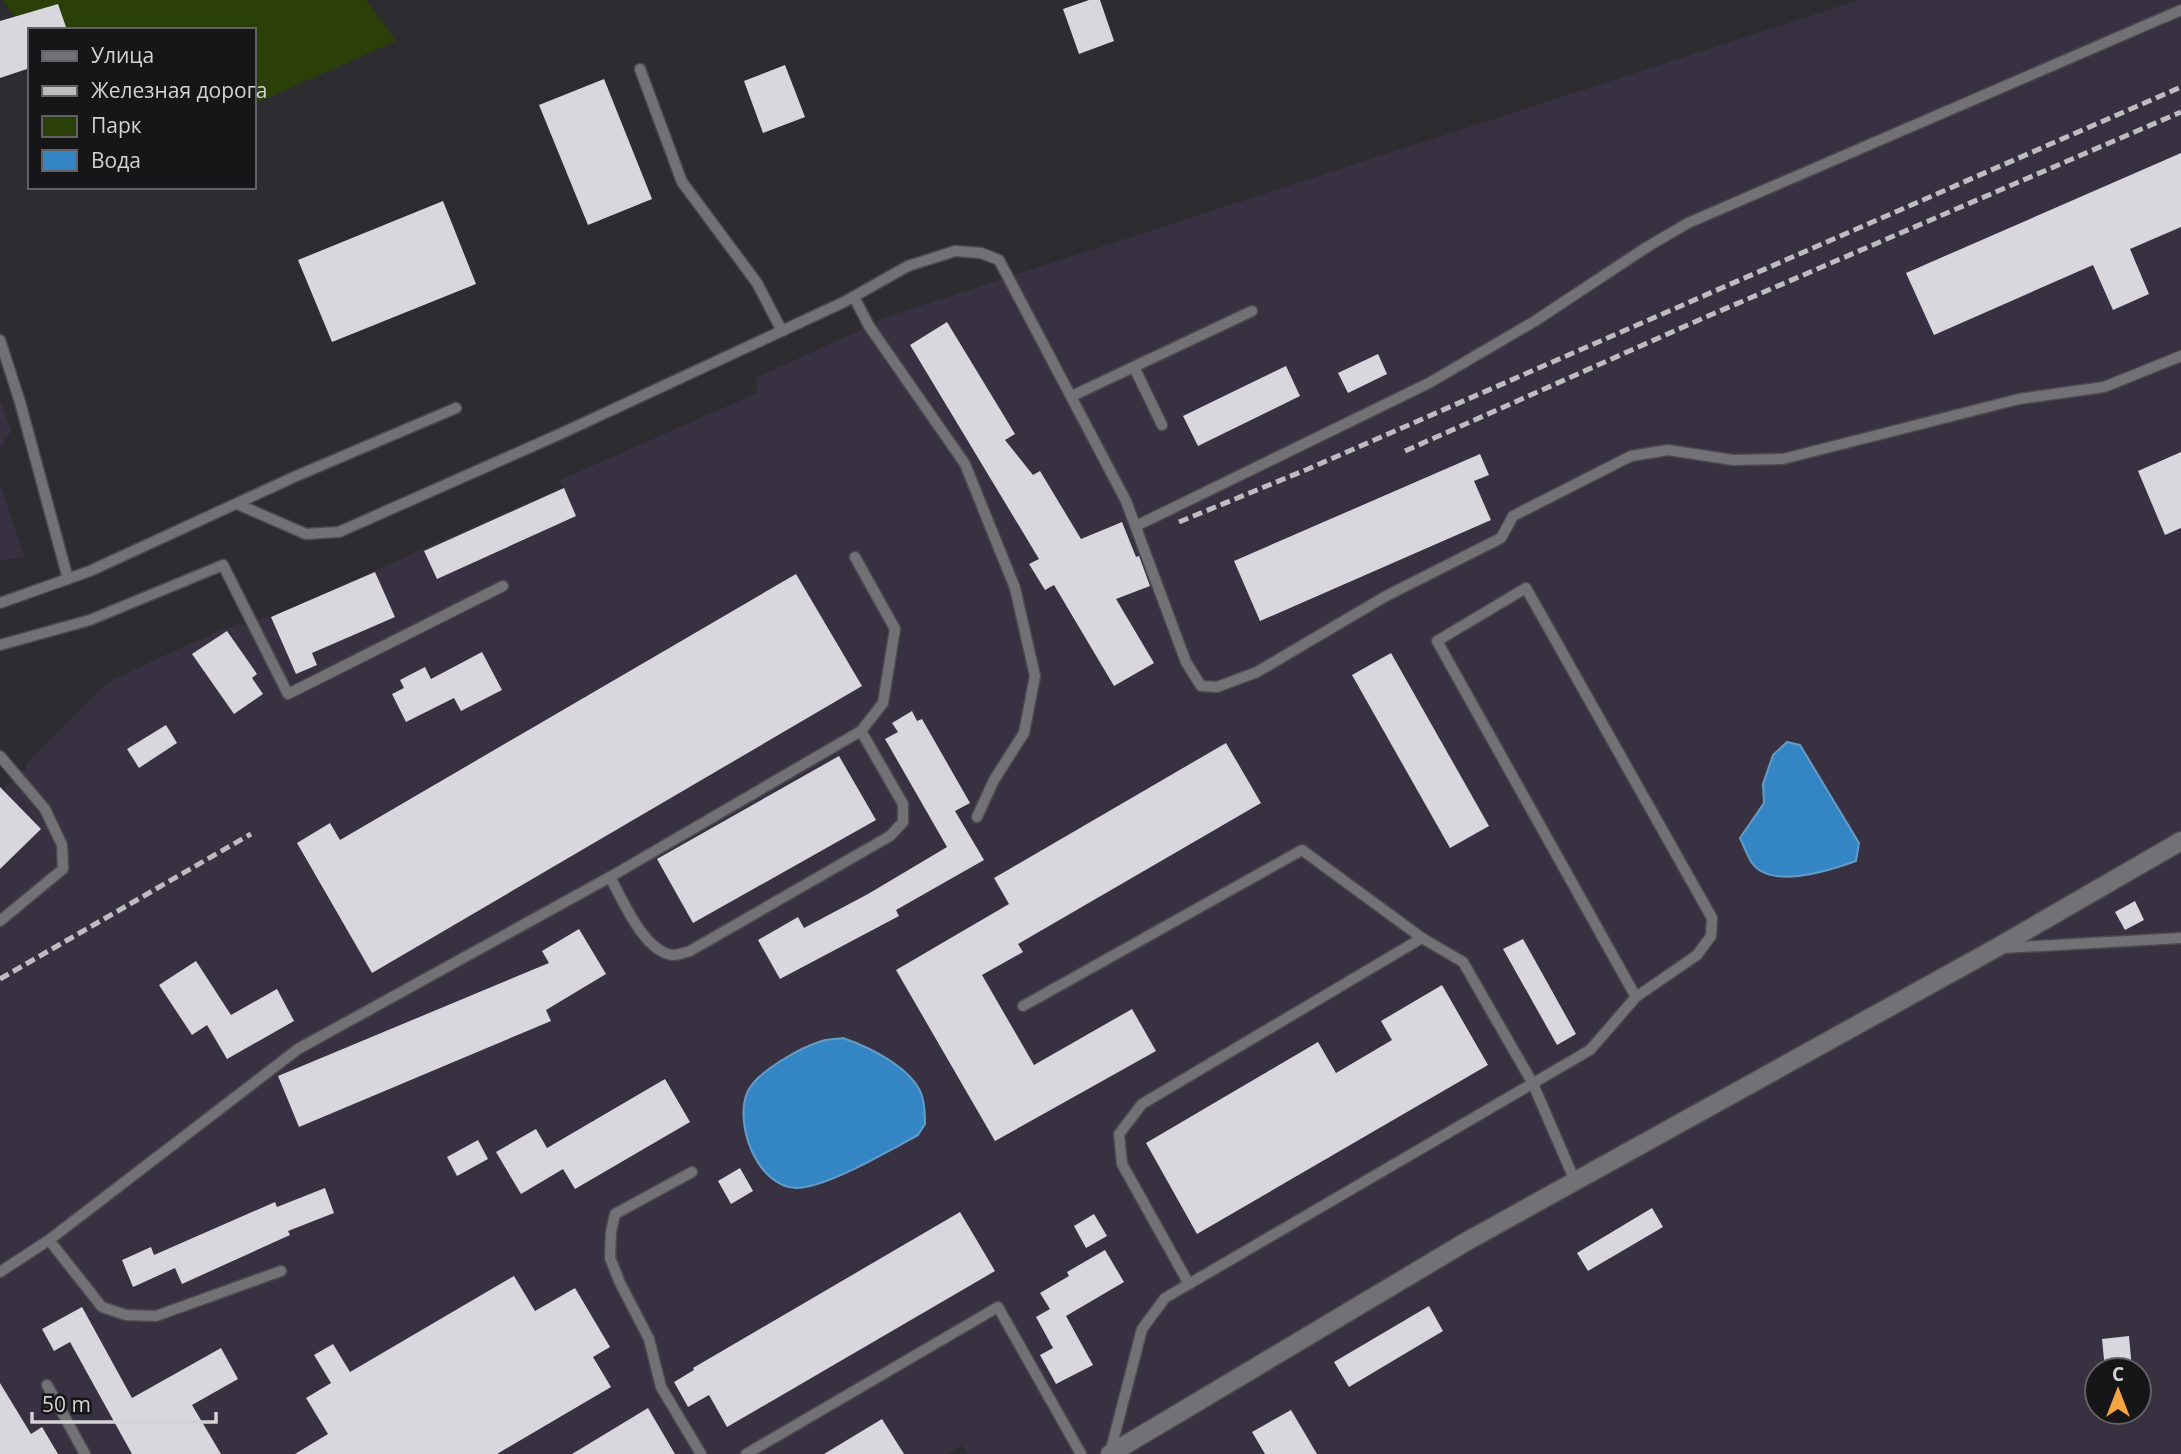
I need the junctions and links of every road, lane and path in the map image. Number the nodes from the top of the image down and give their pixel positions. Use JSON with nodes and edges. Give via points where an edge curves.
{"nodes":[{"id":1,"x":2181,"y":10,"type":"edge"},
{"id":2,"x":639,"y":69,"type":"dead end"},
{"id":3,"x":854,"y":297,"type":"junction"},
{"id":4,"x":1252,"y":311,"type":"dead end"},
{"id":5,"x":782,"y":331,"type":"junction"},
{"id":6,"x":0,"y":340,"type":"edge"},
{"id":7,"x":2181,"y":356,"type":"edge"},
{"id":8,"x":1134,"y":367,"type":"junction"},
{"id":9,"x":1072,"y":396,"type":"junction"},
{"id":10,"x":456,"y":408,"type":"dead end"},
{"id":11,"x":1162,"y":425,"type":"dead end"},
{"id":12,"x":237,"y":504,"type":"junction"},
{"id":13,"x":1136,"y":526,"type":"junction"},
{"id":14,"x":855,"y":557,"type":"dead end"},
{"id":15,"x":68,"y":579,"type":"junction"},
{"id":16,"x":503,"y":586,"type":"dead end"},
{"id":17,"x":0,"y":603,"type":"edge"},
{"id":18,"x":0,"y":645,"type":"edge"},
{"id":19,"x":861,"y":732,"type":"junction"},
{"id":20,"x":0,"y":756,"type":"edge"},
{"id":21,"x":977,"y":817,"type":"dead end"},
{"id":22,"x":2181,"y":841,"type":"edge"},
{"id":23,"x":610,"y":877,"type":"junction"},
{"id":24,"x":0,"y":921,"type":"edge"},
{"id":25,"x":1422,"y":938,"type":"junction"},
{"id":26,"x":2181,"y":938,"type":"edge"},
{"id":27,"x":1996,"y":948,"type":"junction"},
{"id":28,"x":1636,"y":997,"type":"junction"},
{"id":29,"x":1023,"y":1006,"type":"dead end"},
{"id":30,"x":1533,"y":1084,"type":"junction"},
{"id":31,"x":692,"y":1172,"type":"dead end"},
{"id":32,"x":1575,"y":1181,"type":"junction"},
{"id":33,"x":49,"y":1240,"type":"junction"},
{"id":34,"x":281,"y":1271,"type":"dead end"},
{"id":35,"x":0,"y":1272,"type":"edge"},
{"id":36,"x":1189,"y":1284,"type":"junction"},
{"id":37,"x":47,"y":1385,"type":"dead end"},
{"id":38,"x":85,"y":1454,"type":"edge"},
{"id":39,"x":701,"y":1454,"type":"edge"},
{"id":40,"x":746,"y":1454,"type":"edge"},
{"id":41,"x":1081,"y":1454,"type":"edge"},
{"id":42,"x":1110,"y":1454,"type":"edge"}],
"edges":[{"from":1,"to":13,"type":"lane","via":[[1688,223],[1429,383]]},
{"from":2,"to":5,"type":"lane","via":[[682,182],[757,283]]},
{"from":3,"to":5,"type":"lane"},
{"from":3,"to":9,"type":"lane","via":[[908,266],[955,251],[999,260]]},
{"from":3,"to":21,"type":"lane","via":[[869,326],[965,464],[1015,588],[1035,676],[1024,733]]},
{"from":4,"to":8,"type":"lane"},
{"from":5,"to":12,"type":"lane","via":[[339,532],[306,534]]},
{"from":6,"to":15,"type":"lane"},
{"from":7,"to":13,"type":"lane","via":[[2104,387],[2019,398],[1783,459],[1733,460],[1668,450],[1631,456],[1513,516],[1501,538],[1386,596],[1257,672],[1217,687],[1200,686],[1185,662]]},
{"from":8,"to":9,"type":"lane"},
{"from":8,"to":11,"type":"lane"},
{"from":9,"to":13,"type":"lane"},
{"from":10,"to":12,"type":"lane"},
{"from":12,"to":15,"type":"lane"},
{"from":14,"to":19,"type":"lane","via":[[895,629],[883,703]]},
{"from":15,"to":17,"type":"lane"},
{"from":16,"to":18,"type":"lane","via":[[288,694],[223,565],[90,620]]},
{"from":19,"to":23,"type":"lane"},
{"from":19,"to":23,"type":"lane","via":[[903,804],[903,822],[878,843],[690,951],[674,955],[656,948],[639,930]]},
{"from":20,"to":24,"type":"lane","via":[[45,809],[62,845],[63,869]]},
{"from":22,"to":27,"type":"street"},
{"from":23,"to":33,"type":"lane","via":[[298,1049]]},
{"from":25,"to":29,"type":"lane","via":[[1302,850]]},
{"from":25,"to":30,"type":"lane","via":[[1463,962]]},
{"from":25,"to":36,"type":"lane","via":[[1142,1104],[1119,1134],[1122,1164]]},
{"from":26,"to":27,"type":"lane"},
{"from":27,"to":32,"type":"street"},
{"from":28,"to":28,"type":"lane","via":[[1437,641],[1526,588],[1712,918],[1712,936],[1697,955]]},
{"from":28,"to":30,"type":"lane","via":[[1590,1050]]},
{"from":30,"to":32,"type":"lane"},
{"from":30,"to":36,"type":"lane"},
{"from":31,"to":39,"type":"lane","via":[[615,1214],[610,1258],[649,1339],[661,1387]]},
{"from":32,"to":42,"type":"street"},
{"from":33,"to":34,"type":"lane","via":[[102,1307],[126,1315],[156,1316]]},
{"from":33,"to":35,"type":"lane"},
{"from":36,"to":42,"type":"lane","via":[[1166,1298],[1142,1329]]},
{"from":37,"to":38,"type":"lane"},
{"from":40,"to":41,"type":"lane","via":[[998,1307]]}]}
